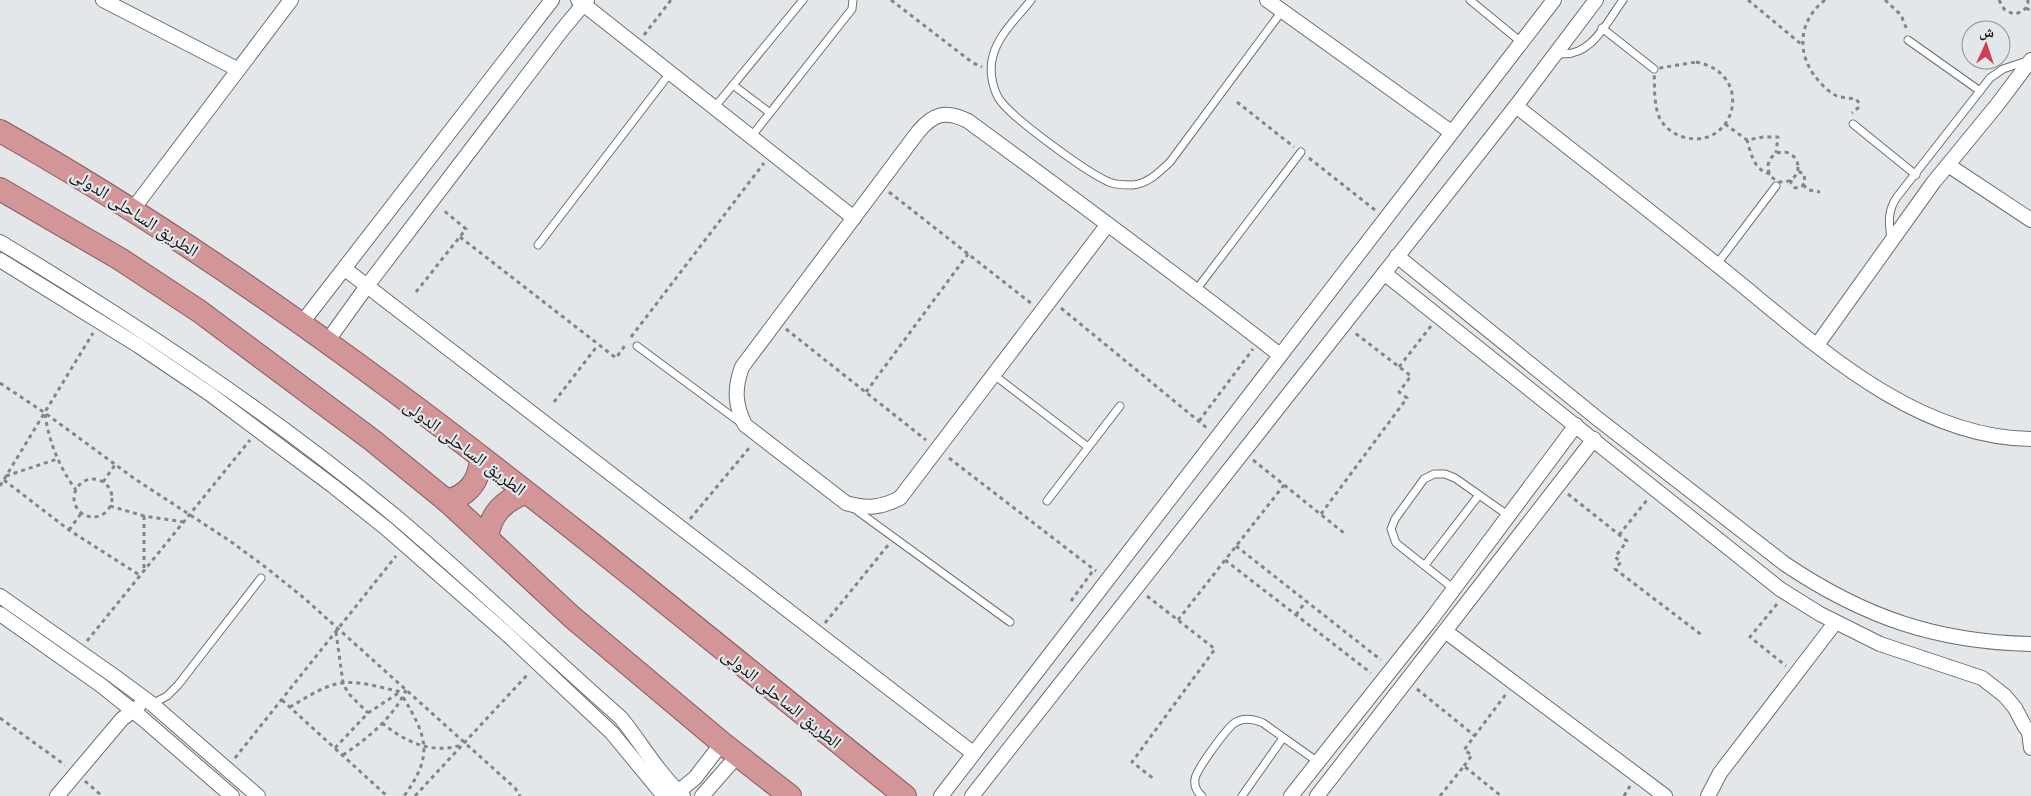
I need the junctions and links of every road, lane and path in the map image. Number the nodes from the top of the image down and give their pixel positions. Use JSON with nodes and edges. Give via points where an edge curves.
{"nodes":[{"id":1,"x":103,"y":0,"type":"edge"},
{"id":2,"x":291,"y":0,"type":"edge"},
{"id":3,"x":552,"y":0,"type":"edge"},
{"id":4,"x":671,"y":0,"type":"edge"},
{"id":5,"x":803,"y":0,"type":"edge"},
{"id":6,"x":853,"y":0,"type":"edge"},
{"id":7,"x":892,"y":0,"type":"edge"},
{"id":8,"x":1031,"y":0,"type":"edge"},
{"id":9,"x":1267,"y":0,"type":"edge"},
{"id":10,"x":1470,"y":0,"type":"edge"},
{"id":11,"x":1554,"y":0,"type":"edge"},
{"id":12,"x":1596,"y":0,"type":"edge"},
{"id":13,"x":1623,"y":0,"type":"edge"},
{"id":14,"x":1748,"y":0,"type":"edge"},
{"id":15,"x":1825,"y":0,"type":"edge"},
{"id":16,"x":1885,"y":0,"type":"edge"},
{"id":17,"x":1999,"y":0,"type":"edge"},
{"id":18,"x":2028,"y":0,"type":"edge"},
{"id":19,"x":582,"y":1,"type":"edge"},
{"id":20,"x":2026,"y":8,"type":"junction"},
{"id":21,"x":1282,"y":11,"type":"junction"},
{"id":22,"x":2031,"y":11,"type":"edge"},
{"id":23,"x":1602,"y":28,"type":"junction"},
{"id":24,"x":1908,"y":40,"type":"joint"},
{"id":25,"x":1521,"y":42,"type":"junction"},
{"id":26,"x":1802,"y":44,"type":"junction"},
{"id":27,"x":636,"y":46,"type":"junction"},
{"id":28,"x":1557,"y":52,"type":"junction"},
{"id":29,"x":2031,"y":60,"type":"edge"},
{"id":30,"x":237,"y":69,"type":"junction"},
{"id":31,"x":992,"y":69,"type":"junction"},
{"id":32,"x":1654,"y":69,"type":"junction"},
{"id":33,"x":670,"y":73,"type":"junction"},
{"id":34,"x":733,"y":85,"type":"junction"},
{"id":35,"x":1980,"y":91,"type":"junction"},
{"id":36,"x":1237,"y":102,"type":"dead end"},
{"id":37,"x":1516,"y":106,"type":"junction"},
{"id":38,"x":714,"y":108,"type":"junction"},
{"id":39,"x":770,"y":113,"type":"junction"},
{"id":40,"x":1725,"y":124,"type":"junction"},
{"id":41,"x":1853,"y":124,"type":"joint"},
{"id":42,"x":0,"y":131,"type":"edge"},
{"id":43,"x":1451,"y":132,"type":"junction"},
{"id":44,"x":751,"y":137,"type":"junction"},
{"id":45,"x":1747,"y":140,"type":"junction"},
{"id":46,"x":1301,"y":152,"type":"junction"},
{"id":47,"x":771,"y":153,"type":"junction"},
{"id":48,"x":1776,"y":153,"type":"junction"},
{"id":49,"x":1948,"y":165,"type":"junction"},
{"id":50,"x":1798,"y":170,"type":"junction"},
{"id":51,"x":1770,"y":174,"type":"junction"},
{"id":52,"x":1916,"y":175,"type":"junction"},
{"id":53,"x":1791,"y":180,"type":"junction"},
{"id":54,"x":879,"y":184,"type":"junction"},
{"id":55,"x":1803,"y":184,"type":"junction"},
{"id":56,"x":1776,"y":186,"type":"dead end"},
{"id":57,"x":0,"y":189,"type":"edge"},
{"id":58,"x":1820,"y":192,"type":"dead end"},
{"id":59,"x":432,"y":201,"type":"junction"},
{"id":60,"x":133,"y":210,"type":"junction"},
{"id":61,"x":854,"y":218,"type":"junction"},
{"id":62,"x":1385,"y":218,"type":"junction"},
{"id":63,"x":2031,"y":220,"type":"edge"},
{"id":64,"x":1108,"y":224,"type":"junction"},
{"id":65,"x":460,"y":237,"type":"junction"},
{"id":66,"x":0,"y":242,"type":"edge"},
{"id":67,"x":1892,"y":243,"type":"junction"},
{"id":68,"x":538,"y":245,"type":"dead end"},
{"id":69,"x":968,"y":254,"type":"junction"},
{"id":70,"x":1397,"y":256,"type":"junction"},
{"id":71,"x":0,"y":260,"type":"edge"},
{"id":72,"x":1717,"y":264,"type":"junction"},
{"id":73,"x":345,"y":269,"type":"junction"},
{"id":74,"x":1384,"y":273,"type":"junction"},
{"id":75,"x":367,"y":286,"type":"junction"},
{"id":76,"x":1196,"y":290,"type":"junction"},
{"id":77,"x":416,"y":292,"type":"dead end"},
{"id":78,"x":1051,"y":299,"type":"junction"},
{"id":79,"x":1042,"y":312,"type":"junction"},
{"id":80,"x":1439,"y":316,"type":"junction"},
{"id":81,"x":100,"y":321,"type":"junction"},
{"id":82,"x":302,"y":324,"type":"junction"},
{"id":83,"x":1343,"y":324,"type":"junction"},
{"id":84,"x":1260,"y":339,"type":"junction"},
{"id":85,"x":326,"y":343,"type":"junction"},
{"id":86,"x":598,"y":345,"type":"junction"},
{"id":87,"x":1817,"y":345,"type":"junction"},
{"id":88,"x":637,"y":346,"type":"dead end"},
{"id":89,"x":1280,"y":354,"type":"junction"},
{"id":90,"x":1399,"y":367,"type":"junction"},
{"id":91,"x":994,"y":375,"type":"junction"},
{"id":92,"x":866,"y":392,"type":"dead end"},
{"id":93,"x":554,"y":402,"type":"dead end"},
{"id":94,"x":1120,"y":406,"type":"dead end"},
{"id":95,"x":45,"y":413,"type":"junction"},
{"id":96,"x":1199,"y":421,"type":"junction"},
{"id":97,"x":1576,"y":425,"type":"junction"},
{"id":98,"x":745,"y":426,"type":"junction"},
{"id":99,"x":258,"y":429,"type":"junction"},
{"id":100,"x":759,"y":436,"type":"junction"},
{"id":101,"x":1217,"y":436,"type":"junction"},
{"id":102,"x":1594,"y":439,"type":"junction"},
{"id":103,"x":2031,"y":439,"type":"edge"},
{"id":104,"x":1088,"y":447,"type":"junction"},
{"id":105,"x":1243,"y":452,"type":"junction"},
{"id":106,"x":57,"y":459,"type":"junction"},
{"id":107,"x":481,"y":459,"type":"junction"},
{"id":108,"x":115,"y":465,"type":"dead end"},
{"id":109,"x":5,"y":478,"type":"junction"},
{"id":110,"x":103,"y":482,"type":"junction"},
{"id":111,"x":1284,"y":485,"type":"junction"},
{"id":112,"x":0,"y":486,"type":"edge"},
{"id":113,"x":1557,"y":486,"type":"junction"},
{"id":114,"x":1656,"y":489,"type":"junction"},
{"id":115,"x":76,"y":490,"type":"junction"},
{"id":116,"x":525,"y":493,"type":"junction"},
{"id":117,"x":1479,"y":495,"type":"junction"},
{"id":118,"x":447,"y":501,"type":"junction"},
{"id":119,"x":1046,"y":501,"type":"dead end"},
{"id":120,"x":846,"y":503,"type":"junction"},
{"id":121,"x":110,"y":506,"type":"junction"},
{"id":122,"x":82,"y":512,"type":"junction"},
{"id":123,"x":1321,"y":514,"type":"junction"},
{"id":124,"x":144,"y":516,"type":"junction"},
{"id":125,"x":1509,"y":516,"type":"junction"},
{"id":126,"x":184,"y":522,"type":"junction"},
{"id":127,"x":682,"y":529,"type":"junction"},
{"id":128,"x":69,"y":530,"type":"junction"},
{"id":129,"x":1344,"y":533,"type":"dead end"},
{"id":130,"x":1619,"y":534,"type":"junction"},
{"id":131,"x":486,"y":537,"type":"junction"},
{"id":132,"x":894,"y":538,"type":"junction"},
{"id":133,"x":406,"y":544,"type":"junction"},
{"id":134,"x":1236,"y":546,"type":"junction"},
{"id":135,"x":1225,"y":560,"type":"junction"},
{"id":136,"x":1785,"y":564,"type":"junction"},
{"id":137,"x":1425,"y":565,"type":"junction"},
{"id":138,"x":144,"y":572,"type":"junction"},
{"id":139,"x":141,"y":576,"type":"junction"},
{"id":140,"x":261,"y":578,"type":"dead end"},
{"id":141,"x":1772,"y":582,"type":"junction"},
{"id":142,"x":1136,"y":587,"type":"junction"},
{"id":143,"x":1454,"y":589,"type":"junction"},
{"id":144,"x":1786,"y":592,"type":"junction"},
{"id":145,"x":0,"y":596,"type":"edge"},
{"id":146,"x":1306,"y":601,"type":"junction"},
{"id":147,"x":0,"y":614,"type":"edge"},
{"id":148,"x":1296,"y":615,"type":"junction"},
{"id":149,"x":1178,"y":620,"type":"junction"},
{"id":150,"x":1010,"y":622,"type":"dead end"},
{"id":151,"x":1835,"y":623,"type":"junction"},
{"id":152,"x":336,"y":631,"type":"junction"},
{"id":153,"x":1445,"y":631,"type":"junction"},
{"id":154,"x":816,"y":633,"type":"junction"},
{"id":155,"x":1703,"y":636,"type":"dead end"},
{"id":156,"x":2031,"y":644,"type":"edge"},
{"id":157,"x":78,"y":651,"type":"junction"},
{"id":158,"x":538,"y":664,"type":"junction"},
{"id":159,"x":1392,"y":669,"type":"junction"},
{"id":160,"x":1796,"y":674,"type":"junction"},
{"id":161,"x":1407,"y":680,"type":"junction"},
{"id":162,"x":1382,"y":682,"type":"junction"},
{"id":163,"x":342,"y":683,"type":"junction"},
{"id":164,"x":1514,"y":684,"type":"junction"},
{"id":165,"x":402,"y":692,"type":"junction"},
{"id":166,"x":403,"y":697,"type":"junction"},
{"id":167,"x":282,"y":700,"type":"junction"},
{"id":168,"x":152,"y":704,"type":"junction"},
{"id":169,"x":290,"y":707,"type":"junction"},
{"id":170,"x":132,"y":710,"type":"junction"},
{"id":171,"x":368,"y":713,"type":"junction"},
{"id":172,"x":0,"y":718,"type":"edge"},
{"id":173,"x":382,"y":723,"type":"junction"},
{"id":174,"x":2030,"y":733,"type":"edge"},
{"id":175,"x":1475,"y":736,"type":"junction"},
{"id":176,"x":1283,"y":738,"type":"junction"},
{"id":177,"x":463,"y":744,"type":"junction"},
{"id":178,"x":425,"y":746,"type":"junction"},
{"id":179,"x":335,"y":748,"type":"junction"},
{"id":180,"x":2031,"y":748,"type":"edge"},
{"id":181,"x":730,"y":749,"type":"junction"},
{"id":182,"x":973,"y":753,"type":"junction"},
{"id":183,"x":343,"y":755,"type":"junction"},
{"id":184,"x":1318,"y":762,"type":"junction"},
{"id":185,"x":1464,"y":766,"type":"junction"},
{"id":186,"x":227,"y":768,"type":"junction"},
{"id":187,"x":75,"y":772,"type":"junction"},
{"id":188,"x":1154,"y":778,"type":"dead end"},
{"id":189,"x":678,"y":794,"type":"edge"},
{"id":190,"x":56,"y":796,"type":"edge"},
{"id":191,"x":102,"y":796,"type":"edge"},
{"id":192,"x":232,"y":796,"type":"edge"},
{"id":193,"x":258,"y":796,"type":"edge"},
{"id":194,"x":387,"y":796,"type":"edge"},
{"id":195,"x":404,"y":796,"type":"edge"},
{"id":196,"x":414,"y":796,"type":"edge"},
{"id":197,"x":664,"y":796,"type":"edge"},
{"id":198,"x":702,"y":796,"type":"edge"},
{"id":199,"x":790,"y":796,"type":"edge"},
{"id":200,"x":906,"y":796,"type":"edge"},
{"id":201,"x":941,"y":796,"type":"edge"},
{"id":202,"x":972,"y":796,"type":"edge"},
{"id":203,"x":1202,"y":796,"type":"edge"},
{"id":204,"x":1242,"y":796,"type":"edge"},
{"id":205,"x":1291,"y":796,"type":"edge"},
{"id":206,"x":1317,"y":796,"type":"edge"},
{"id":207,"x":1440,"y":796,"type":"edge"},
{"id":208,"x":1500,"y":796,"type":"edge"},
{"id":209,"x":1665,"y":796,"type":"edge"},
{"id":210,"x":1708,"y":796,"type":"edge"}],
"edges":[{"from":1,"to":30,"type":"street"},
{"from":2,"to":30,"type":"street"},
{"from":3,"to":73,"type":"street"},
{"from":4,"to":27,"type":"path"},
{"from":5,"to":34,"type":"lane"},
{"from":6,"to":39,"type":"lane","via":[[852,9]]},
{"from":7,"to":31,"type":"path","via":[[973,63]]},
{"from":8,"to":31,"type":"lane","via":[[1002,38],[993,56]]},
{"from":9,"to":21,"type":"street"},
{"from":10,"to":25,"type":"lane"},
{"from":11,"to":25,"type":"street"},
{"from":12,"to":28,"type":"street"},
{"from":13,"to":23,"type":"lane"},
{"from":14,"to":26,"type":"path"},
{"from":15,"to":26,"type":"path","via":[[1808,19]]},
{"from":16,"to":24,"type":"path","via":[[1901,15]]},
{"from":17,"to":20,"type":"path","via":[[2004,9],[2013,14]]},
{"from":18,"to":20,"type":"path"},
{"from":19,"to":27,"type":"street"},
{"from":19,"to":59,"type":"street"},
{"from":20,"to":22,"type":"path"},
{"from":21,"to":31,"type":"lane","via":[[1170,162],[1154,177],[1134,185],[1112,183],[1092,174],[1012,113],[998,97],[991,77]]},
{"from":21,"to":43,"type":"street"},
{"from":23,"to":28,"type":"lane","via":[[1588,47],[1569,54]]},
{"from":23,"to":32,"type":"lane"},
{"from":24,"to":35,"type":"lane"},
{"from":25,"to":43,"type":"street"},
{"from":26,"to":41,"type":"path","via":[[1807,62],[1818,80],[1836,96],[1856,99],[1859,103],[1849,116]]},
{"from":27,"to":33,"type":"street"},
{"from":28,"to":37,"type":"street"},
{"from":29,"to":35,"type":"lane","via":[[1996,73]]},
{"from":29,"to":49,"type":"street"},
{"from":30,"to":60,"type":"street"},
{"from":32,"to":40,"type":"path","via":[[1696,62],[1721,73],[1728,80],[1733,95],[1732,111]]},
{"from":32,"to":40,"type":"path","via":[[1660,119],[1671,131],[1684,138],[1698,139],[1713,134]]},
{"from":33,"to":38,"type":"street"},
{"from":33,"to":68,"type":"lane"},
{"from":34,"to":38,"type":"lane"},
{"from":34,"to":39,"type":"lane"},
{"from":35,"to":52,"type":"lane"},
{"from":36,"to":46,"type":"path"},
{"from":37,"to":70,"type":"street"},
{"from":37,"to":72,"type":"street"},
{"from":38,"to":44,"type":"street"},
{"from":39,"to":44,"type":"lane"},
{"from":40,"to":45,"type":"path"},
{"from":41,"to":52,"type":"lane"},
{"from":42,"to":60,"type":"highway","name":"الطريق الساحلى الدولى"},
{"from":43,"to":62,"type":"street"},
{"from":44,"to":47,"type":"street"},
{"from":45,"to":48,"type":"path","via":[[1778,137]]},
{"from":45,"to":51,"type":"path","via":[[1757,166]]},
{"from":46,"to":62,"type":"path"},
{"from":46,"to":76,"type":"lane"},
{"from":47,"to":61,"type":"street"},
{"from":47,"to":86,"type":"path","via":[[616,358]]},
{"from":48,"to":50,"type":"path","via":[[1793,154]]},
{"from":48,"to":51,"type":"path","via":[[1768,163]]},
{"from":49,"to":63,"type":"street"},
{"from":49,"to":67,"type":"street"},
{"from":50,"to":53,"type":"path"},
{"from":50,"to":55,"type":"path","via":[[1806,176]]},
{"from":51,"to":53,"type":"path","via":[[1779,181]]},
{"from":52,"to":67,"type":"lane","via":[[1891,209]]},
{"from":53,"to":55,"type":"path","via":[[1795,188]]},
{"from":54,"to":61,"type":"street"},
{"from":54,"to":64,"type":"street","via":[[927,121],[941,115],[955,115],[968,121]]},
{"from":54,"to":69,"type":"path"},
{"from":55,"to":58,"type":"path","via":[[1809,190]]},
{"from":56,"to":72,"type":"lane"},
{"from":57,"to":118,"type":"highway","via":[[120,259],[198,311],[372,440]]},
{"from":59,"to":65,"type":"path","via":[[466,229]]},
{"from":59,"to":75,"type":"street"},
{"from":60,"to":82,"type":"highway","name":"الطريق الساحلى الدولى"},
{"from":61,"to":98,"type":"street","via":[[742,367],[736,381],[735,397]]},
{"from":62,"to":89,"type":"street"},
{"from":64,"to":76,"type":"street"},
{"from":64,"to":78,"type":"street"},
{"from":65,"to":77,"type":"path"},
{"from":65,"to":86,"type":"path"},
{"from":66,"to":189,"type":"street","via":[[147,333],[219,382],[395,516],[621,718]]},
{"from":67,"to":87,"type":"street"},
{"from":69,"to":79,"type":"path"},
{"from":69,"to":92,"type":"path"},
{"from":70,"to":74,"type":"street"},
{"from":70,"to":136,"type":"street","via":[[1598,419]]},
{"from":71,"to":81,"type":"street"},
{"from":72,"to":87,"type":"street"},
{"from":73,"to":75,"type":"street"},
{"from":73,"to":82,"type":"street"},
{"from":74,"to":80,"type":"street"},
{"from":74,"to":83,"type":"street"},
{"from":75,"to":85,"type":"street"},
{"from":75,"to":127,"type":"street"},
{"from":76,"to":84,"type":"street"},
{"from":78,"to":79,"type":"street"},
{"from":78,"to":96,"type":"path"},
{"from":79,"to":91,"type":"street"},
{"from":80,"to":90,"type":"path"},
{"from":80,"to":97,"type":"street"},
{"from":81,"to":95,"type":"path"},
{"from":81,"to":99,"type":"street"},
{"from":82,"to":85,"type":"highway","name":"الطريق الساحلى الدولى"},
{"from":83,"to":90,"type":"path"},
{"from":83,"to":105,"type":"street"},
{"from":84,"to":89,"type":"street"},
{"from":84,"to":96,"type":"path"},
{"from":85,"to":107,"type":"highway","name":"الطريق الساحلى الدولى"},
{"from":86,"to":93,"type":"path"},
{"from":87,"to":103,"type":"street","via":[[1877,388],[1912,408],[1984,434]]},
{"from":88,"to":98,"type":"lane"},
{"from":89,"to":101,"type":"street"},
{"from":90,"to":123,"type":"path","via":[[1411,376],[1399,392],[1406,398]]},
{"from":91,"to":104,"type":"lane"},
{"from":91,"to":120,"type":"street","via":[[900,498],[874,507]]},
{"from":94,"to":104,"type":"lane"},
{"from":95,"to":106,"type":"path"},
{"from":95,"to":109,"type":"path"},
{"from":96,"to":101,"type":"path"},
{"from":97,"to":102,"type":"street"},
{"from":97,"to":125,"type":"street"},
{"from":98,"to":100,"type":"street"},
{"from":99,"to":126,"type":"path"},
{"from":99,"to":133,"type":"street"},
{"from":100,"to":120,"type":"street"},
{"from":100,"to":127,"type":"path"},
{"from":101,"to":182,"type":"street"},
{"from":102,"to":113,"type":"street"},
{"from":102,"to":114,"type":"street"},
{"from":104,"to":119,"type":"lane"},
{"from":105,"to":111,"type":"path"},
{"from":105,"to":142,"type":"street"},
{"from":106,"to":109,"type":"path"},
{"from":106,"to":115,"type":"path"},
{"from":107,"to":116,"type":"highway","name":"الطريق الساحلى الدولى"},
{"from":107,"to":118,"type":"highway","via":[[476,482],[458,498]]},
{"from":108,"to":110,"type":"path"},
{"from":109,"to":112,"type":"path"},
{"from":109,"to":128,"type":"path"},
{"from":110,"to":115,"type":"path","via":[[88,480]]},
{"from":110,"to":121,"type":"path","via":[[112,495]]},
{"from":111,"to":123,"type":"path"},
{"from":111,"to":134,"type":"path"},
{"from":113,"to":130,"type":"path"},
{"from":113,"to":153,"type":"street"},
{"from":114,"to":130,"type":"path"},
{"from":114,"to":141,"type":"street"},
{"from":115,"to":122,"type":"path","via":[[75,502]]},
{"from":116,"to":131,"type":"highway","via":[[503,504],[492,519]]},
{"from":116,"to":200,"type":"highway","name":"الطريق الساحلى الدولى"},
{"from":117,"to":125,"type":"lane"},
{"from":117,"to":137,"type":"lane"},
{"from":117,"to":137,"type":"lane","via":[[1450,475],[1434,474],[1424,479],[1391,529],[1396,543]]},
{"from":118,"to":131,"type":"highway"},
{"from":120,"to":132,"type":"lane"},
{"from":121,"to":122,"type":"path","via":[[98,516]]},
{"from":121,"to":124,"type":"path"},
{"from":122,"to":128,"type":"path"},
{"from":123,"to":129,"type":"path"},
{"from":124,"to":126,"type":"path"},
{"from":124,"to":138,"type":"path"},
{"from":125,"to":143,"type":"street"},
{"from":126,"to":138,"type":"path"},
{"from":127,"to":154,"type":"street"},
{"from":128,"to":139,"type":"path"},
{"from":130,"to":155,"type":"path","via":[[1628,541],[1615,557],[1620,562],[1615,569]]},
{"from":131,"to":181,"type":"highway","via":[[572,616]]},
{"from":132,"to":150,"type":"lane"},
{"from":132,"to":154,"type":"path"},
{"from":133,"to":152,"type":"path"},
{"from":133,"to":158,"type":"street"},
{"from":134,"to":135,"type":"path"},
{"from":134,"to":146,"type":"path"},
{"from":135,"to":148,"type":"path"},
{"from":135,"to":149,"type":"path"},
{"from":136,"to":141,"type":"street"},
{"from":136,"to":156,"type":"street","via":[[1847,602],[1915,628],[1987,642]]},
{"from":137,"to":143,"type":"lane"},
{"from":138,"to":139,"type":"path"},
{"from":139,"to":157,"type":"path"},
{"from":140,"to":168,"type":"lane","via":[[178,684]]},
{"from":141,"to":144,"type":"street"},
{"from":142,"to":149,"type":"path"},
{"from":142,"to":202,"type":"street"},
{"from":143,"to":159,"type":"street"},
{"from":144,"to":151,"type":"street"},
{"from":144,"to":160,"type":"path","via":[[1750,637]]},
{"from":145,"to":157,"type":"street"},
{"from":146,"to":148,"type":"path"},
{"from":146,"to":159,"type":"path"},
{"from":147,"to":170,"type":"street"},
{"from":148,"to":162,"type":"path"},
{"from":149,"to":188,"type":"path","via":[[1216,649],[1132,762]]},
{"from":151,"to":160,"type":"street"},
{"from":151,"to":174,"type":"street","via":[[1904,654],[1982,678],[2006,696]]},
{"from":152,"to":163,"type":"path"},
{"from":152,"to":167,"type":"path"},
{"from":153,"to":161,"type":"street"},
{"from":153,"to":164,"type":"street"},
{"from":154,"to":182,"type":"street"},
{"from":157,"to":168,"type":"street"},
{"from":158,"to":177,"type":"path"},
{"from":158,"to":197,"type":"street","via":[[612,733]]},
{"from":159,"to":162,"type":"street"},
{"from":160,"to":210,"type":"street","via":[[1720,773]]},
{"from":161,"to":175,"type":"path"},
{"from":161,"to":206,"type":"street"},
{"from":162,"to":184,"type":"street"},
{"from":163,"to":165,"type":"path"},
{"from":163,"to":169,"type":"path"},
{"from":163,"to":171,"type":"path"},
{"from":164,"to":175,"type":"path"},
{"from":164,"to":209,"type":"street"},
{"from":165,"to":166,"type":"path","via":[[406,690]]},
{"from":165,"to":171,"type":"path"},
{"from":166,"to":173,"type":"path"},
{"from":166,"to":178,"type":"path"},
{"from":167,"to":169,"type":"path"},
{"from":167,"to":186,"type":"path"},
{"from":168,"to":170,"type":"street"},
{"from":168,"to":186,"type":"street"},
{"from":169,"to":179,"type":"path"},
{"from":170,"to":187,"type":"street"},
{"from":170,"to":192,"type":"street"},
{"from":171,"to":179,"type":"path"},
{"from":172,"to":187,"type":"path"},
{"from":173,"to":178,"type":"path","via":[[406,740]]},
{"from":173,"to":183,"type":"path"},
{"from":174,"to":180,"type":"street"},
{"from":175,"to":185,"type":"path","via":[[1464,750],[1472,756]]},
{"from":176,"to":184,"type":"lane"},
{"from":176,"to":203,"type":"lane","via":[[1253,719],[1232,725],[1196,775],[1195,786]]},
{"from":176,"to":204,"type":"lane"},
{"from":177,"to":178,"type":"path","via":[[444,749]]},
{"from":177,"to":196,"type":"path"},
{"from":178,"to":195,"type":"path","via":[[420,769]]},
{"from":179,"to":183,"type":"path"},
{"from":181,"to":189,"type":"street"},
{"from":181,"to":198,"type":"street"},
{"from":181,"to":199,"type":"highway"},
{"from":182,"to":201,"type":"street"},
{"from":183,"to":194,"type":"path"},
{"from":184,"to":205,"type":"street"},
{"from":185,"to":207,"type":"path"},
{"from":185,"to":208,"type":"path"},
{"from":186,"to":193,"type":"street"},
{"from":187,"to":190,"type":"street"},
{"from":187,"to":191,"type":"path"}]}
